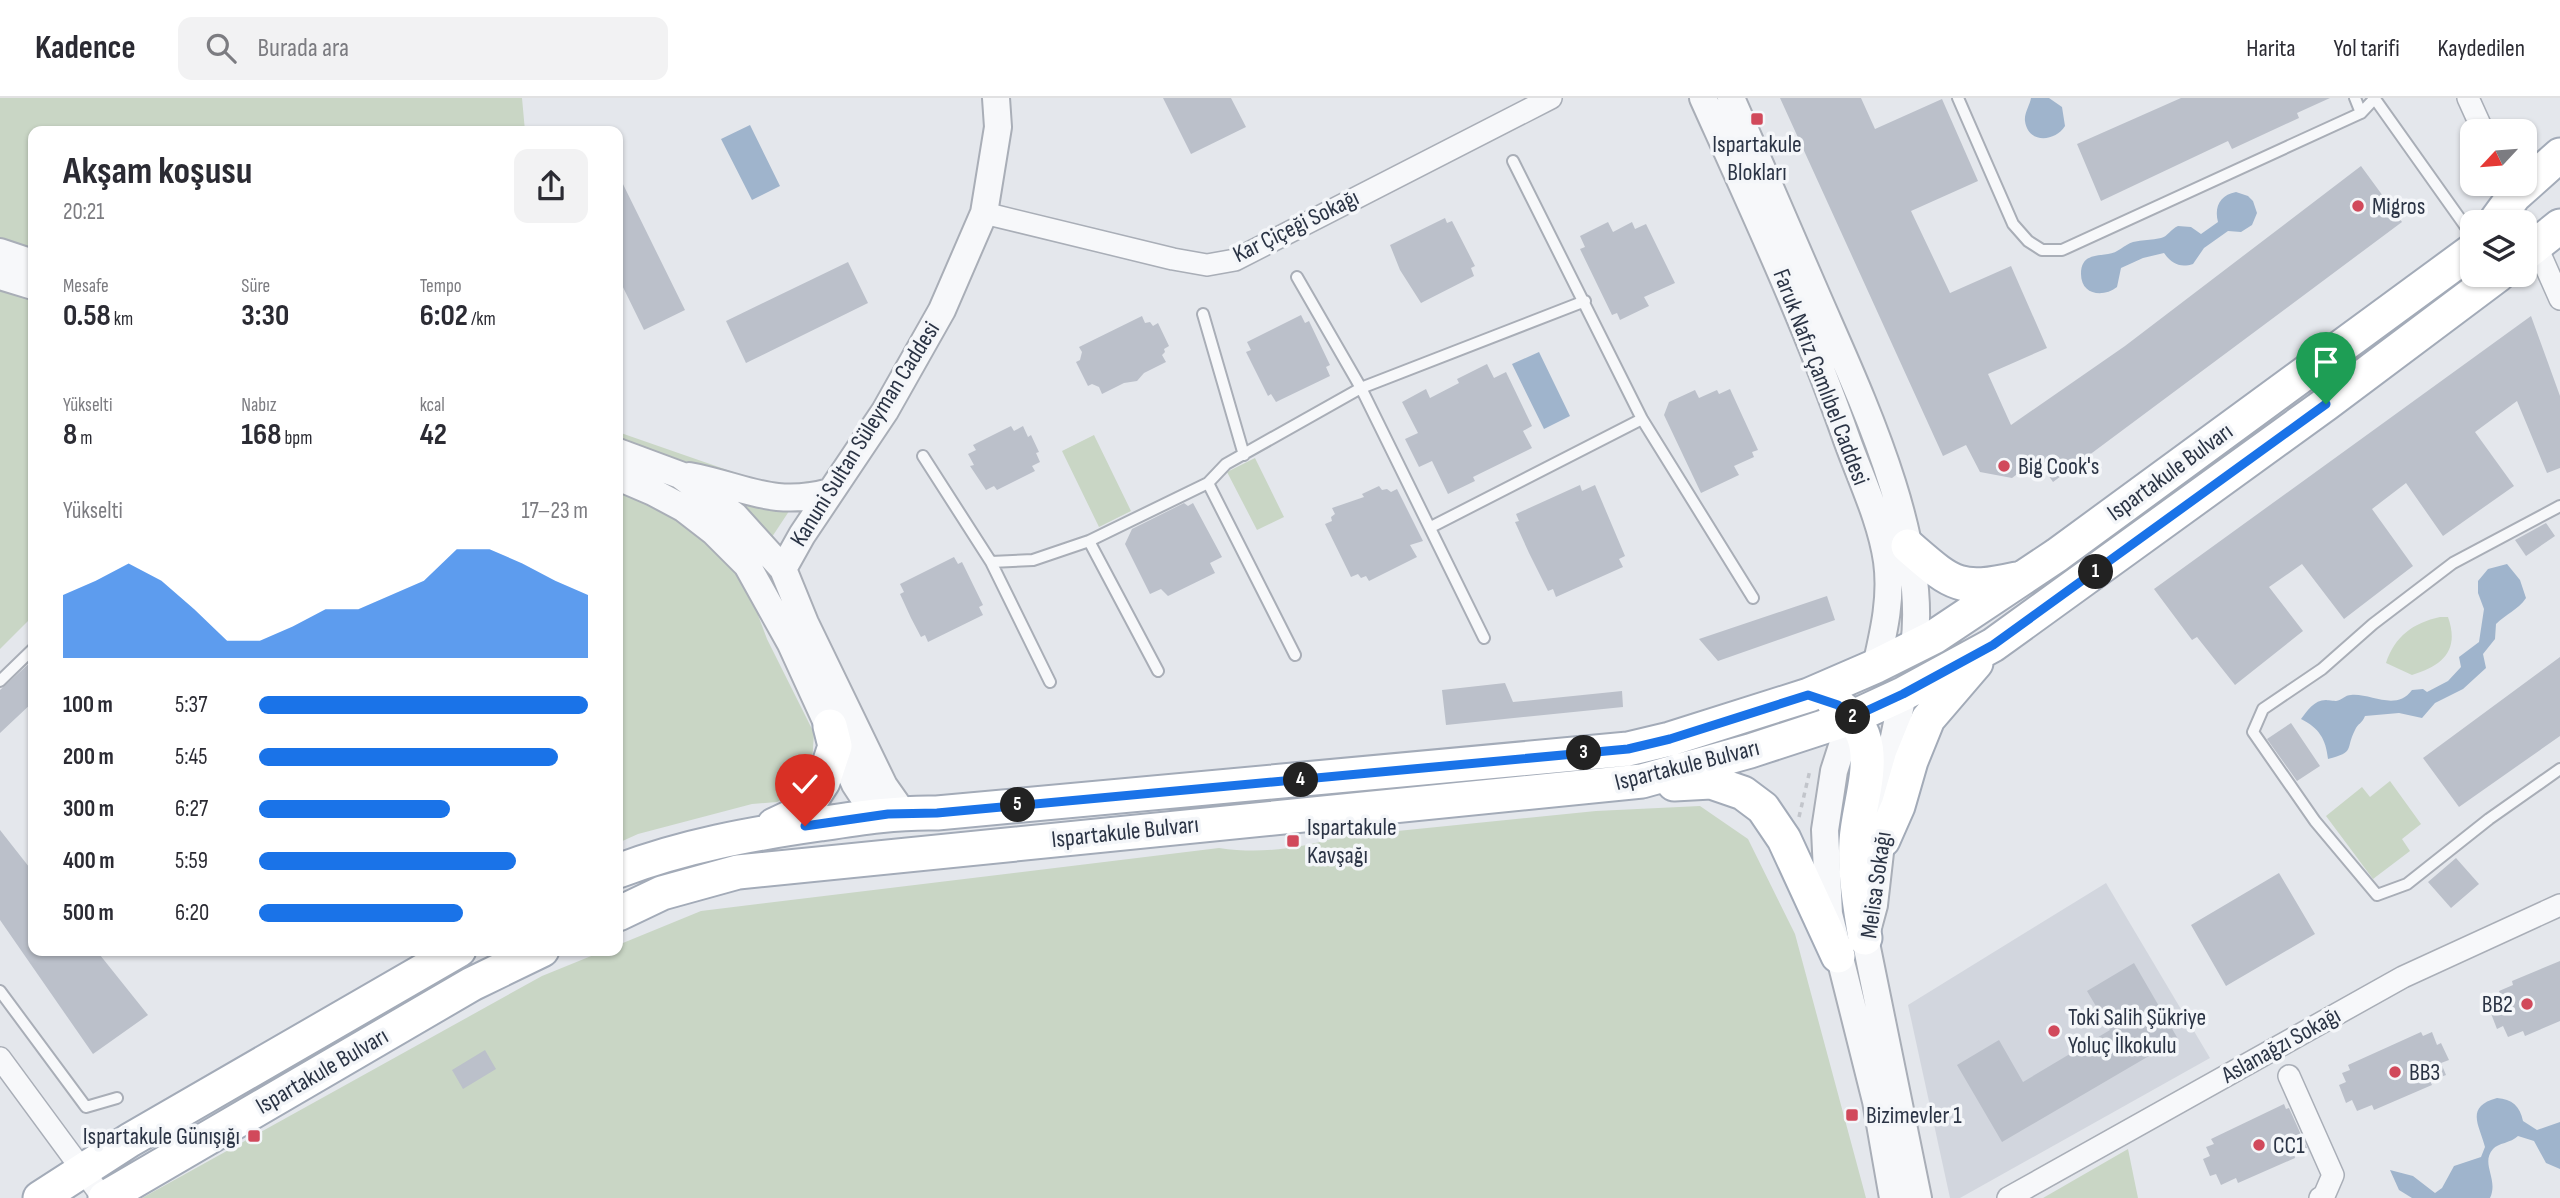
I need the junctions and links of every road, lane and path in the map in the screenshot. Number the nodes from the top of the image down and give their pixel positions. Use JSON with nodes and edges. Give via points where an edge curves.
{"nodes":[{"id":1,"x":996,"y":98,"type":"edge"},
{"id":2,"x":1551,"y":98,"type":"edge"},
{"id":3,"x":1703,"y":98,"type":"edge"},
{"id":4,"x":1731,"y":98,"type":"edge"},
{"id":5,"x":1958,"y":98,"type":"edge"},
{"id":6,"x":2355,"y":98,"type":"edge"},
{"id":7,"x":2375,"y":98,"type":"edge"},
{"id":8,"x":2468,"y":98,"type":"edge"},
{"id":9,"x":2361,"y":113,"type":"junction"},
{"id":10,"x":2478,"y":119,"type":"edge"},
{"id":11,"x":2560,"y":155,"type":"edge"},
{"id":12,"x":1514,"y":161,"type":"dead end"},
{"id":13,"x":2560,"y":184,"type":"edge"},
{"id":14,"x":2511,"y":201,"type":"edge"},
{"id":15,"x":984,"y":213,"type":"junction"},
{"id":16,"x":2460,"y":219,"type":"edge"},
{"id":17,"x":2540,"y":242,"type":"edge"},
{"id":18,"x":0,"y":252,"type":"edge"},
{"id":19,"x":2460,"y":260,"type":"edge"},
{"id":20,"x":28,"y":261,"type":"edge"},
{"id":21,"x":0,"y":276,"type":"edge"},
{"id":22,"x":1297,"y":276,"type":"dead end"},
{"id":23,"x":28,"y":284,"type":"edge"},
{"id":24,"x":2482,"y":287,"type":"edge"},
{"id":25,"x":2560,"y":299,"type":"edge"},
{"id":26,"x":1585,"y":300,"type":"junction"},
{"id":27,"x":1203,"y":314,"type":"dead end"},
{"id":28,"x":1361,"y":388,"type":"junction"},
{"id":29,"x":1642,"y":419,"type":"junction"},
{"id":30,"x":623,"y":454,"type":"edge"},
{"id":31,"x":1244,"y":455,"type":"junction"},
{"id":32,"x":923,"y":456,"type":"dead end"},
{"id":33,"x":679,"y":474,"type":"junction"},
{"id":34,"x":623,"y":479,"type":"edge"},
{"id":35,"x":1208,"y":483,"type":"junction"},
{"id":36,"x":830,"y":492,"type":"junction"},
{"id":37,"x":2560,"y":506,"type":"edge"},
{"id":38,"x":1431,"y":527,"type":"junction"},
{"id":39,"x":1089,"y":541,"type":"junction"},
{"id":40,"x":1908,"y":546,"type":"junction"},
{"id":41,"x":990,"y":562,"type":"junction"},
{"id":42,"x":747,"y":565,"type":"junction"},
{"id":43,"x":783,"y":569,"type":"junction"},
{"id":44,"x":2026,"y":577,"type":"junction"},
{"id":45,"x":1753,"y":598,"type":"dead end"},
{"id":46,"x":1484,"y":638,"type":"dead end"},
{"id":47,"x":1993,"y":645,"type":"junction"},
{"id":48,"x":1914,"y":646,"type":"junction"},
{"id":49,"x":28,"y":654,"type":"edge"},
{"id":50,"x":1295,"y":655,"type":"dead end"},
{"id":51,"x":1876,"y":666,"type":"junction"},
{"id":52,"x":1158,"y":671,"type":"dead end"},
{"id":53,"x":0,"y":681,"type":"edge"},
{"id":54,"x":1050,"y":682,"type":"dead end"},
{"id":55,"x":1903,"y":694,"type":"junction"},
{"id":56,"x":1808,"y":695,"type":"junction"},
{"id":57,"x":1851,"y":718,"type":"junction"},
{"id":58,"x":830,"y":726,"type":"junction"},
{"id":59,"x":1812,"y":761,"type":"dead end"},
{"id":60,"x":2560,"y":769,"type":"edge"},
{"id":61,"x":1622,"y":784,"type":"junction"},
{"id":62,"x":1796,"y":829,"type":"dead end"},
{"id":63,"x":895,"y":830,"type":"junction"},
{"id":64,"x":735,"y":836,"type":"junction"},
{"id":65,"x":1883,"y":840,"type":"junction"},
{"id":66,"x":623,"y":869,"type":"edge"},
{"id":67,"x":2560,"y":905,"type":"edge"},
{"id":68,"x":623,"y":912,"type":"edge"},
{"id":69,"x":1852,"y":947,"type":"junction"},
{"id":70,"x":448,"y":956,"type":"edge"},
{"id":71,"x":530,"y":956,"type":"edge"},
{"id":72,"x":0,"y":991,"type":"edge"},
{"id":73,"x":0,"y":1058,"type":"edge"},
{"id":74,"x":2289,"y":1076,"type":"dead end"},
{"id":75,"x":117,"y":1098,"type":"dead end"},
{"id":76,"x":82,"y":1171,"type":"junction"},
{"id":77,"x":40,"y":1198,"type":"edge"},
{"id":78,"x":104,"y":1198,"type":"edge"},
{"id":79,"x":1893,"y":1198,"type":"edge"},
{"id":80,"x":1918,"y":1198,"type":"edge"},
{"id":81,"x":2008,"y":1198,"type":"edge"},
{"id":82,"x":2320,"y":1198,"type":"edge"}],
"edges":[{"from":1,"to":15,"type":"street","name":"Kanuni Sultan Süleyman Caddesi","via":[[998,127]]},
{"from":2,"to":15,"type":"street","name":"Kar Çiçeği Sokağı","via":[[1235,260],[1207,265],[1173,259]]},
{"from":3,"to":51,"type":"street","name":"Faruk Nafız Çamlıbel Caddesi","via":[[1815,350],[1877,524],[1888,583]]},
{"from":4,"to":40,"type":"street","name":"Faruk Nafız Çamlıbel Caddesi","via":[[1876,438]]},
{"from":5,"to":9,"type":"lane","via":[[2012,224],[2042,250],[2062,250]]},
{"from":6,"to":9,"type":"lane"},
{"from":7,"to":9,"type":"lane"},
{"from":7,"to":16,"type":"lane"},
{"from":8,"to":10,"type":"street"},
{"from":11,"to":14,"type":"main road"},
{"from":12,"to":26,"type":"lane"},
{"from":13,"to":14,"type":"main road"},
{"from":15,"to":36,"type":"street","name":"Kanuni Sultan Süleyman Caddesi","via":[[942,310],[885,411]]},
{"from":17,"to":25,"type":"street"},
{"from":18,"to":20,"type":"street"},
{"from":19,"to":44,"type":"main road","name":"Ispartakule Bulvarı"},
{"from":21,"to":23,"type":"street"},
{"from":22,"to":28,"type":"lane"},
{"from":24,"to":47,"type":"main road","name":"Ispartakule Bulvarı"},
{"from":26,"to":28,"type":"lane"},
{"from":26,"to":29,"type":"lane"},
{"from":27,"to":31,"type":"lane"},
{"from":28,"to":31,"type":"lane"},
{"from":28,"to":38,"type":"lane"},
{"from":29,"to":38,"type":"lane"},
{"from":29,"to":45,"type":"lane"},
{"from":30,"to":33,"type":"street"},
{"from":31,"to":35,"type":"lane","via":[[1226,464]]},
{"from":32,"to":41,"type":"lane"},
{"from":33,"to":36,"type":"street","via":[[768,498]]},
{"from":33,"to":43,"type":"street","via":[[735,516]]},
{"from":34,"to":42,"type":"street","via":[[683,509]]},
{"from":35,"to":39,"type":"lane"},
{"from":35,"to":50,"type":"lane"},
{"from":36,"to":43,"type":"street","name":"Kanuni Sultan Süleyman Caddesi"},
{"from":37,"to":60,"type":"lane","via":[[2453,563],[2322,669],[2263,709],[2253,732],[2315,821],[2377,895],[2407,884]]},
{"from":38,"to":46,"type":"lane"},
{"from":39,"to":41,"type":"lane","via":[[1033,560]]},
{"from":39,"to":52,"type":"lane"},
{"from":40,"to":44,"type":"main road","via":[[1959,583],[1976,587]]},
{"from":40,"to":48,"type":"street","name":"Faruk Nafız Çamlıbel Caddesi","via":[[1916,586]]},
{"from":41,"to":54,"type":"lane"},
{"from":42,"to":43,"type":"street","via":[[768,573]]},
{"from":42,"to":58,"type":"street"},
{"from":43,"to":63,"type":"street","via":[[884,786]]},
{"from":44,"to":48,"type":"main road","name":"Ispartakule Bulvarı","via":[[1963,620]]},
{"from":47,"to":55,"type":"main road","name":"Ispartakule Bulvarı"},
{"from":47,"to":65,"type":"main road","via":[[1928,719]]},
{"from":48,"to":51,"type":"main road","name":"Ispartakule Bulvarı"},
{"from":48,"to":55,"type":"main road"},
{"from":49,"to":53,"type":"lane"},
{"from":51,"to":56,"type":"main road","name":"Ispartakule Bulvarı"},
{"from":51,"to":57,"type":"main road"},
{"from":55,"to":57,"type":"main road","name":"Ispartakule Bulvarı"},
{"from":55,"to":65,"type":"street","name":"Melisa Sokağı","via":[[1892,747]]},
{"from":56,"to":57,"type":"main road","via":[[1838,705]]},
{"from":56,"to":63,"type":"main road","name":"Ispartakule Bulvarı","via":[[1628,749],[937,813]]},
{"from":57,"to":61,"type":"main road","name":"Ispartakule Bulvarı","via":[[1661,777]]},
{"from":57,"to":69,"type":"main road","via":[[1863,733],[1868,755],[1856,842]]},
{"from":58,"to":63,"type":"street","via":[[855,784]]},
{"from":58,"to":64,"type":"main road","via":[[835,746],[832,762],[804,811],[787,821]]},
{"from":59,"to":62,"type":"path"},
{"from":61,"to":63,"type":"main road","name":"Ispartakule Bulvarı"},
{"from":61,"to":69,"type":"main road","via":[[1711,782],[1753,799],[1770,817]]},
{"from":63,"to":64,"type":"main road","name":"Ispartakule Bulvarı"},
{"from":63,"to":68,"type":"main road","name":"Ispartakule Bulvarı","via":[[690,883]]},
{"from":64,"to":66,"type":"main road","name":"Ispartakule Bulvarı"},
{"from":65,"to":69,"type":"street","name":"Melisa Sokağı","via":[[1874,905]]},
{"from":67,"to":81,"type":"street","name":"Aslanağzı Sokağı","via":[[2403,976]]},
{"from":69,"to":79,"type":"street","name":"Melisa Sokağı"},
{"from":69,"to":80,"type":"street","name":"Melisa Sokağı"},
{"from":70,"to":76,"type":"main road","name":"Ispartakule Bulvarı"},
{"from":71,"to":78,"type":"main road","name":"Ispartakule Bulvarı","via":[[472,984]]},
{"from":72,"to":75,"type":"lane","via":[[86,1107]]},
{"from":73,"to":76,"type":"street"},
{"from":74,"to":82,"type":"street","via":[[2333,1175]]},
{"from":76,"to":77,"type":"main road","name":"Ispartakule Bulvarı"},
{"from":76,"to":78,"type":"street"}]}
